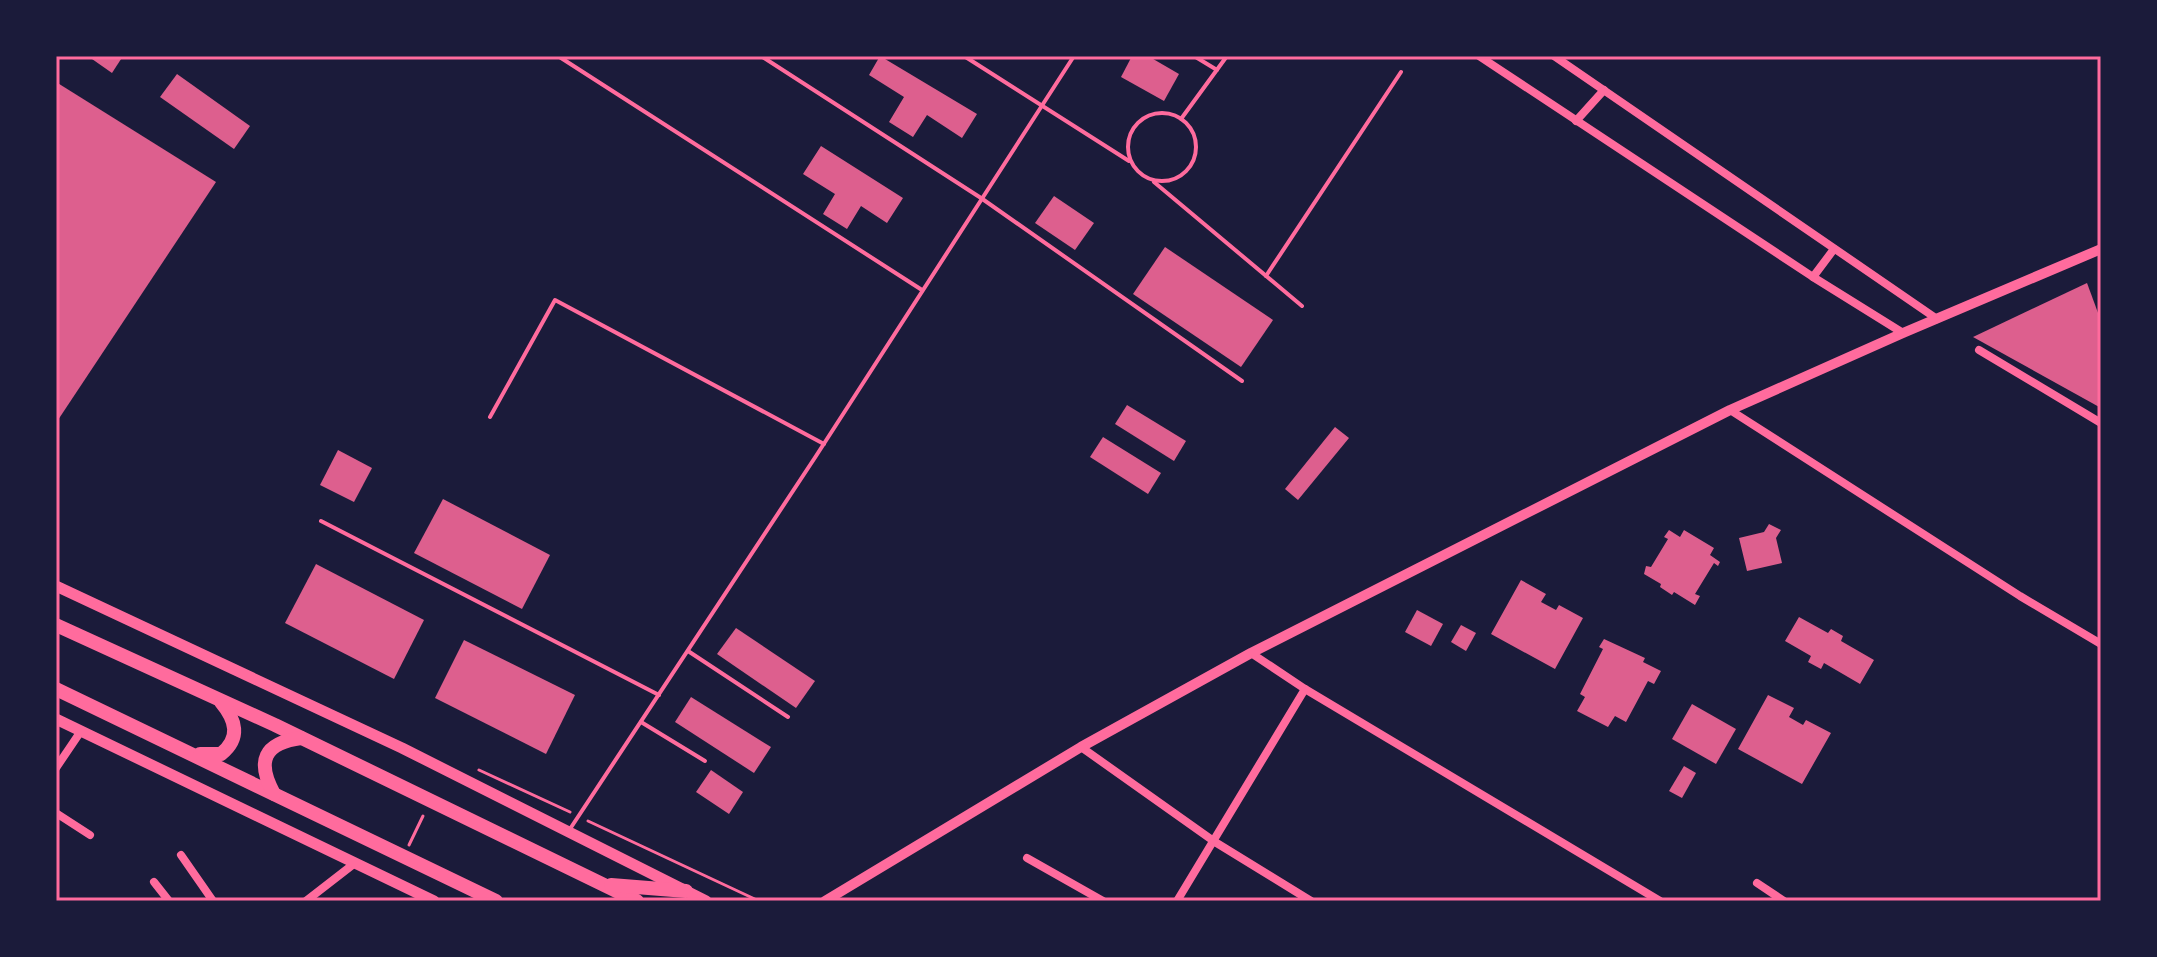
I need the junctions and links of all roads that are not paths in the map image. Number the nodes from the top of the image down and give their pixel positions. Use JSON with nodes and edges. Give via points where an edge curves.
{"nodes":[{"id":1,"x":558,"y":56,"type":"edge"},
{"id":2,"x":761,"y":56,"type":"edge"},
{"id":3,"x":964,"y":56,"type":"edge"},
{"id":4,"x":1074,"y":56,"type":"edge"},
{"id":5,"x":1194,"y":56,"type":"edge"},
{"id":6,"x":1227,"y":56,"type":"edge"},
{"id":7,"x":1479,"y":56,"type":"edge"},
{"id":8,"x":1554,"y":56,"type":"edge"},
{"id":9,"x":1217,"y":70,"type":"junction"},
{"id":10,"x":1401,"y":72,"type":"dead end"},
{"id":11,"x":1604,"y":90,"type":"junction"},
{"id":12,"x":1041,"y":107,"type":"junction"},
{"id":13,"x":1181,"y":119,"type":"junction"},
{"id":14,"x":1576,"y":121,"type":"junction"},
{"id":15,"x":1131,"y":162,"type":"junction"},
{"id":16,"x":1151,"y":179,"type":"junction"},
{"id":17,"x":981,"y":198,"type":"junction"},
{"id":18,"x":1834,"y":249,"type":"junction"},
{"id":19,"x":2101,"y":249,"type":"edge"},
{"id":20,"x":1266,"y":276,"type":"junction"},
{"id":21,"x":1813,"y":277,"type":"junction"},
{"id":22,"x":922,"y":290,"type":"junction"},
{"id":23,"x":1302,"y":306,"type":"dead end"},
{"id":24,"x":1937,"y":319,"type":"junction"},
{"id":25,"x":1903,"y":333,"type":"junction"},
{"id":26,"x":1979,"y":350,"type":"dead end"},
{"id":27,"x":1242,"y":381,"type":"dead end"},
{"id":28,"x":1730,"y":410,"type":"junction"},
{"id":29,"x":490,"y":417,"type":"dead end"},
{"id":30,"x":2101,"y":423,"type":"edge"},
{"id":31,"x":824,"y":444,"type":"junction"},
{"id":32,"x":321,"y":521,"type":"dead end"},
{"id":33,"x":56,"y":586,"type":"edge"},
{"id":34,"x":56,"y":625,"type":"edge"},
{"id":35,"x":2101,"y":644,"type":"edge"},
{"id":36,"x":688,"y":651,"type":"junction"},
{"id":37,"x":1251,"y":653,"type":"junction"},
{"id":38,"x":56,"y":689,"type":"edge"},
{"id":39,"x":1305,"y":689,"type":"junction"},
{"id":40,"x":659,"y":695,"type":"junction"},
{"id":41,"x":219,"y":700,"type":"junction"},
{"id":42,"x":788,"y":717,"type":"dead end"},
{"id":43,"x":56,"y":719,"type":"edge"},
{"id":44,"x":641,"y":722,"type":"junction"},
{"id":45,"x":81,"y":731,"type":"junction"},
{"id":46,"x":301,"y":738,"type":"junction"},
{"id":47,"x":1081,"y":747,"type":"junction"},
{"id":48,"x":187,"y":752,"type":"junction"},
{"id":49,"x":705,"y":761,"type":"dead end"},
{"id":50,"x":56,"y":768,"type":"edge"},
{"id":51,"x":274,"y":794,"type":"junction"},
{"id":52,"x":56,"y":813,"type":"edge"},
{"id":53,"x":569,"y":831,"type":"junction"},
{"id":54,"x":90,"y":835,"type":"dead end"},
{"id":55,"x":1215,"y":842,"type":"junction"},
{"id":56,"x":181,"y":855,"type":"dead end"},
{"id":57,"x":1027,"y":858,"type":"dead end"},
{"id":58,"x":355,"y":863,"type":"junction"},
{"id":59,"x":154,"y":882,"type":"dead end"},
{"id":60,"x":1757,"y":883,"type":"dead end"},
{"id":61,"x":605,"y":884,"type":"junction"},
{"id":62,"x":686,"y":891,"type":"junction"},
{"id":63,"x":169,"y":901,"type":"edge"},
{"id":64,"x":213,"y":901,"type":"edge"},
{"id":65,"x":306,"y":901,"type":"edge"},
{"id":66,"x":434,"y":901,"type":"edge"},
{"id":67,"x":496,"y":901,"type":"edge"},
{"id":68,"x":637,"y":901,"type":"edge"},
{"id":69,"x":706,"y":901,"type":"edge"},
{"id":70,"x":825,"y":901,"type":"edge"},
{"id":71,"x":1103,"y":901,"type":"edge"},
{"id":72,"x":1177,"y":901,"type":"edge"},
{"id":73,"x":1311,"y":901,"type":"edge"},
{"id":74,"x":1660,"y":901,"type":"edge"},
{"id":75,"x":1784,"y":901,"type":"edge"}],
"edges":[{"from":1,"to":22,"type":"lane"},
{"from":2,"to":17,"type":"lane"},
{"from":3,"to":12,"type":"lane"},
{"from":4,"to":12,"type":"lane"},
{"from":5,"to":9,"type":"lane"},
{"from":6,"to":9,"type":"lane"},
{"from":7,"to":14,"type":"street"},
{"from":8,"to":11,"type":"street"},
{"from":9,"to":13,"type":"lane"},
{"from":10,"to":20,"type":"lane"},
{"from":11,"to":14,"type":"street"},
{"from":11,"to":18,"type":"street"},
{"from":12,"to":15,"type":"lane"},
{"from":12,"to":17,"type":"lane"},
{"from":13,"to":15,"type":"lane","via":[[1164,113],[1140,121],[1128,145]]},
{"from":13,"to":16,"type":"lane","via":[[1196,141],[1190,166],[1168,181]]},
{"from":14,"to":21,"type":"street"},
{"from":15,"to":16,"type":"lane"},
{"from":16,"to":20,"type":"lane"},
{"from":17,"to":22,"type":"lane"},
{"from":17,"to":27,"type":"lane"},
{"from":18,"to":21,"type":"street"},
{"from":18,"to":24,"type":"street"},
{"from":19,"to":24,"type":"street"},
{"from":20,"to":23,"type":"lane"},
{"from":21,"to":25,"type":"street"},
{"from":22,"to":31,"type":"lane"},
{"from":24,"to":25,"type":"street"},
{"from":25,"to":28,"type":"street"},
{"from":26,"to":30,"type":"street"},
{"from":28,"to":35,"type":"street"},
{"from":28,"to":37,"type":"street"},
{"from":29,"to":31,"type":"lane","via":[[555,300]]},
{"from":31,"to":36,"type":"lane"},
{"from":32,"to":40,"type":"lane"},
{"from":33,"to":53,"type":"main road"},
{"from":34,"to":41,"type":"highway"},
{"from":36,"to":40,"type":"lane"},
{"from":36,"to":42,"type":"lane"},
{"from":37,"to":39,"type":"street"},
{"from":37,"to":47,"type":"street"},
{"from":38,"to":48,"type":"highway"},
{"from":39,"to":55,"type":"street"},
{"from":39,"to":74,"type":"street"},
{"from":40,"to":44,"type":"lane"},
{"from":41,"to":46,"type":"highway"},
{"from":41,"to":48,"type":"highway","via":[[233,717],[233,742],[221,754]]},
{"from":43,"to":45,"type":"main road"},
{"from":44,"to":49,"type":"lane"},
{"from":44,"to":53,"type":"lane"},
{"from":45,"to":50,"type":"street"},
{"from":45,"to":58,"type":"main road"},
{"from":46,"to":51,"type":"highway","via":[[281,741],[268,752],[266,776]]},
{"from":46,"to":61,"type":"highway"},
{"from":47,"to":55,"type":"street"},
{"from":47,"to":70,"type":"street"},
{"from":48,"to":51,"type":"highway"},
{"from":51,"to":67,"type":"highway"},
{"from":52,"to":54,"type":"street"},
{"from":53,"to":62,"type":"main road"},
{"from":55,"to":72,"type":"street"},
{"from":55,"to":73,"type":"street"},
{"from":56,"to":64,"type":"street"},
{"from":57,"to":71,"type":"street"},
{"from":58,"to":65,"type":"street"},
{"from":58,"to":66,"type":"main road"},
{"from":59,"to":63,"type":"street"},
{"from":60,"to":75,"type":"street"},
{"from":61,"to":62,"type":"highway"},
{"from":61,"to":68,"type":"highway"},
{"from":62,"to":69,"type":"main road"}]}
